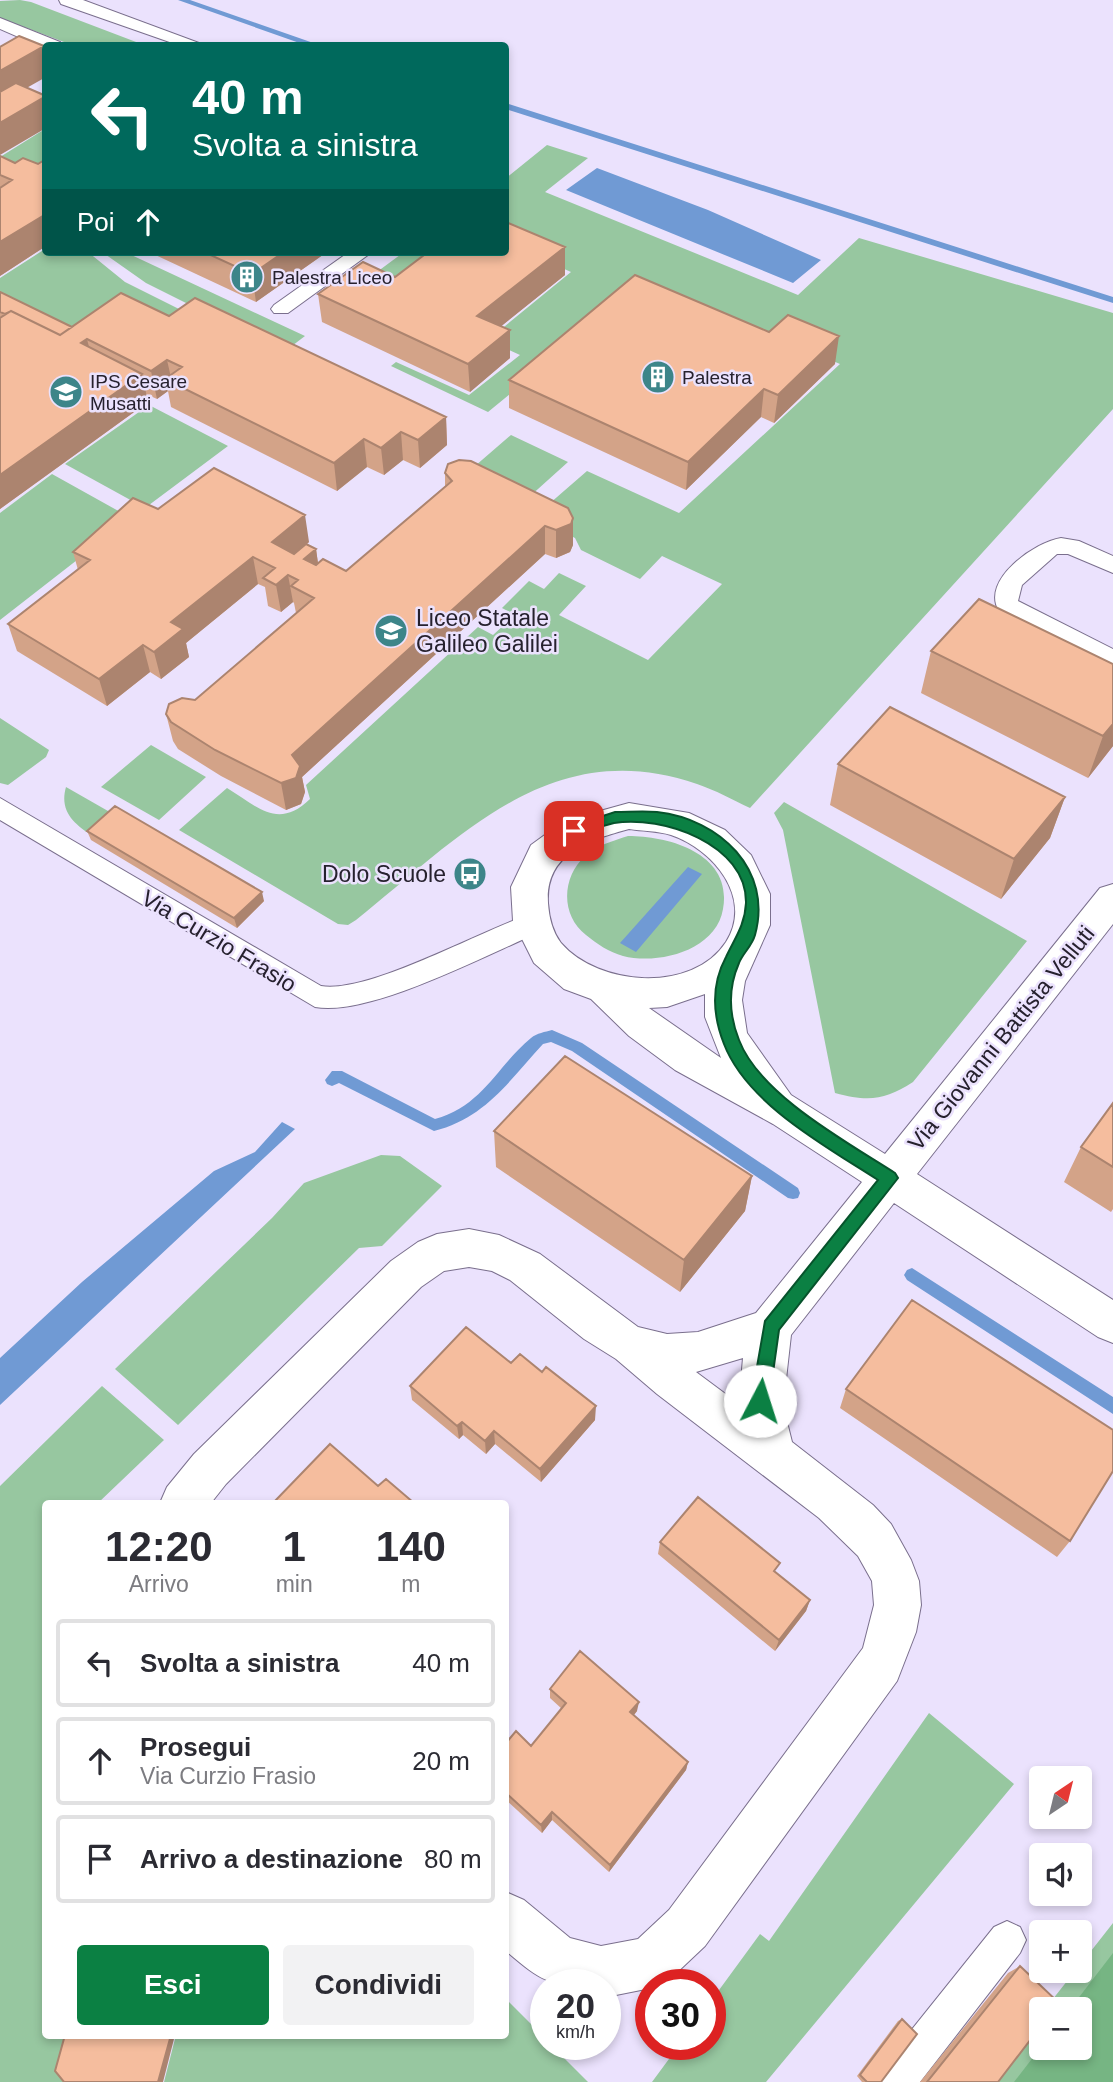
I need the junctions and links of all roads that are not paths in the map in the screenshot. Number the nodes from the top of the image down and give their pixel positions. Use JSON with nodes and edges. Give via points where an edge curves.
{"nodes":[{"id":1,"x":68,"y":0,"type":"edge"},
{"id":2,"x":0,"y":23,"type":"edge"},
{"id":3,"x":45,"y":42,"type":"edge"},
{"id":4,"x":188,"y":42,"type":"edge"},
{"id":5,"x":356,"y":256,"type":"edge"},
{"id":6,"x":281,"y":309,"type":"dead end"},
{"id":7,"x":1113,"y":565,"type":"edge"},
{"id":8,"x":1113,"y":659,"type":"edge"},
{"id":9,"x":0,"y":808,"type":"edge"},
{"id":10,"x":1113,"y":898,"type":"edge"},
{"id":11,"x":531,"y":925,"type":"junction"},
{"id":12,"x":732,"y":959,"type":"junction"},
{"id":13,"x":604,"y":988,"type":"junction"},
{"id":14,"x":787,"y":1112,"type":"junction"},
{"id":15,"x":889,"y":1178,"type":"junction"},
{"id":16,"x":1113,"y":1323,"type":"edge"},
{"id":17,"x":771,"y":1327,"type":"junction"},
{"id":18,"x":630,"y":1344,"type":"junction"},
{"id":19,"x":774,"y":1456,"type":"junction"},
{"id":20,"x":185,"y":1500,"type":"edge"},
{"id":21,"x":509,"y":1921,"type":"edge"},
{"id":22,"x":1007,"y":1940,"type":"dead end"},
{"id":23,"x":895,"y":2082,"type":"edge"}],
"edges":[{"from":1,"to":4,"type":"lane"},
{"from":2,"to":3,"type":"lane"},
{"from":5,"to":6,"type":"lane"},
{"from":7,"to":8,"type":"lane","via":[[1082,550],[1053,545],[1038,552],[1006,588],[1005,598],[1007,605]]},
{"from":9,"to":11,"type":"lane","name":"Via Curzio Frasio","via":[[315,996],[332,999],[367,993]]},
{"from":10,"to":15,"type":"street","name":"Via Giovanni Battista Velluti"},
{"from":11,"to":12,"type":"street","via":[[527,901],[531,878],[552,846],[600,821],[629,816],[659,818],[701,831],[741,866],[751,889],[753,914],[747,937]]},
{"from":11,"to":13,"type":"street","via":[[543,948],[563,968]]},
{"from":12,"to":13,"type":"street","via":[[710,976],[667,992]]},
{"from":12,"to":14,"type":"street","via":[[722,1000],[728,1034],[738,1056]]},
{"from":13,"to":14,"type":"street","via":[[627,1015],[746,1093]]},
{"from":14,"to":15,"type":"street"},
{"from":15,"to":16,"type":"street"},
{"from":15,"to":17,"type":"street","name":"Via Giovanni Battista Velluti"},
{"from":17,"to":18,"type":"street","via":[[727,1345],[690,1353],[653,1353]]},
{"from":17,"to":19,"type":"street","via":[[760,1401]]},
{"from":18,"to":19,"type":"street"},
{"from":18,"to":20,"type":"street","via":[[526,1266],[489,1250],[436,1254],[396,1284],[210,1469]]},
{"from":19,"to":21,"type":"street","via":[[865,1526],[888,1558],[899,1601],[895,1632],[880,1664],[687,1928],[652,1962],[601,1972],[556,1960]]},
{"from":22,"to":23,"type":"lane"}]}
